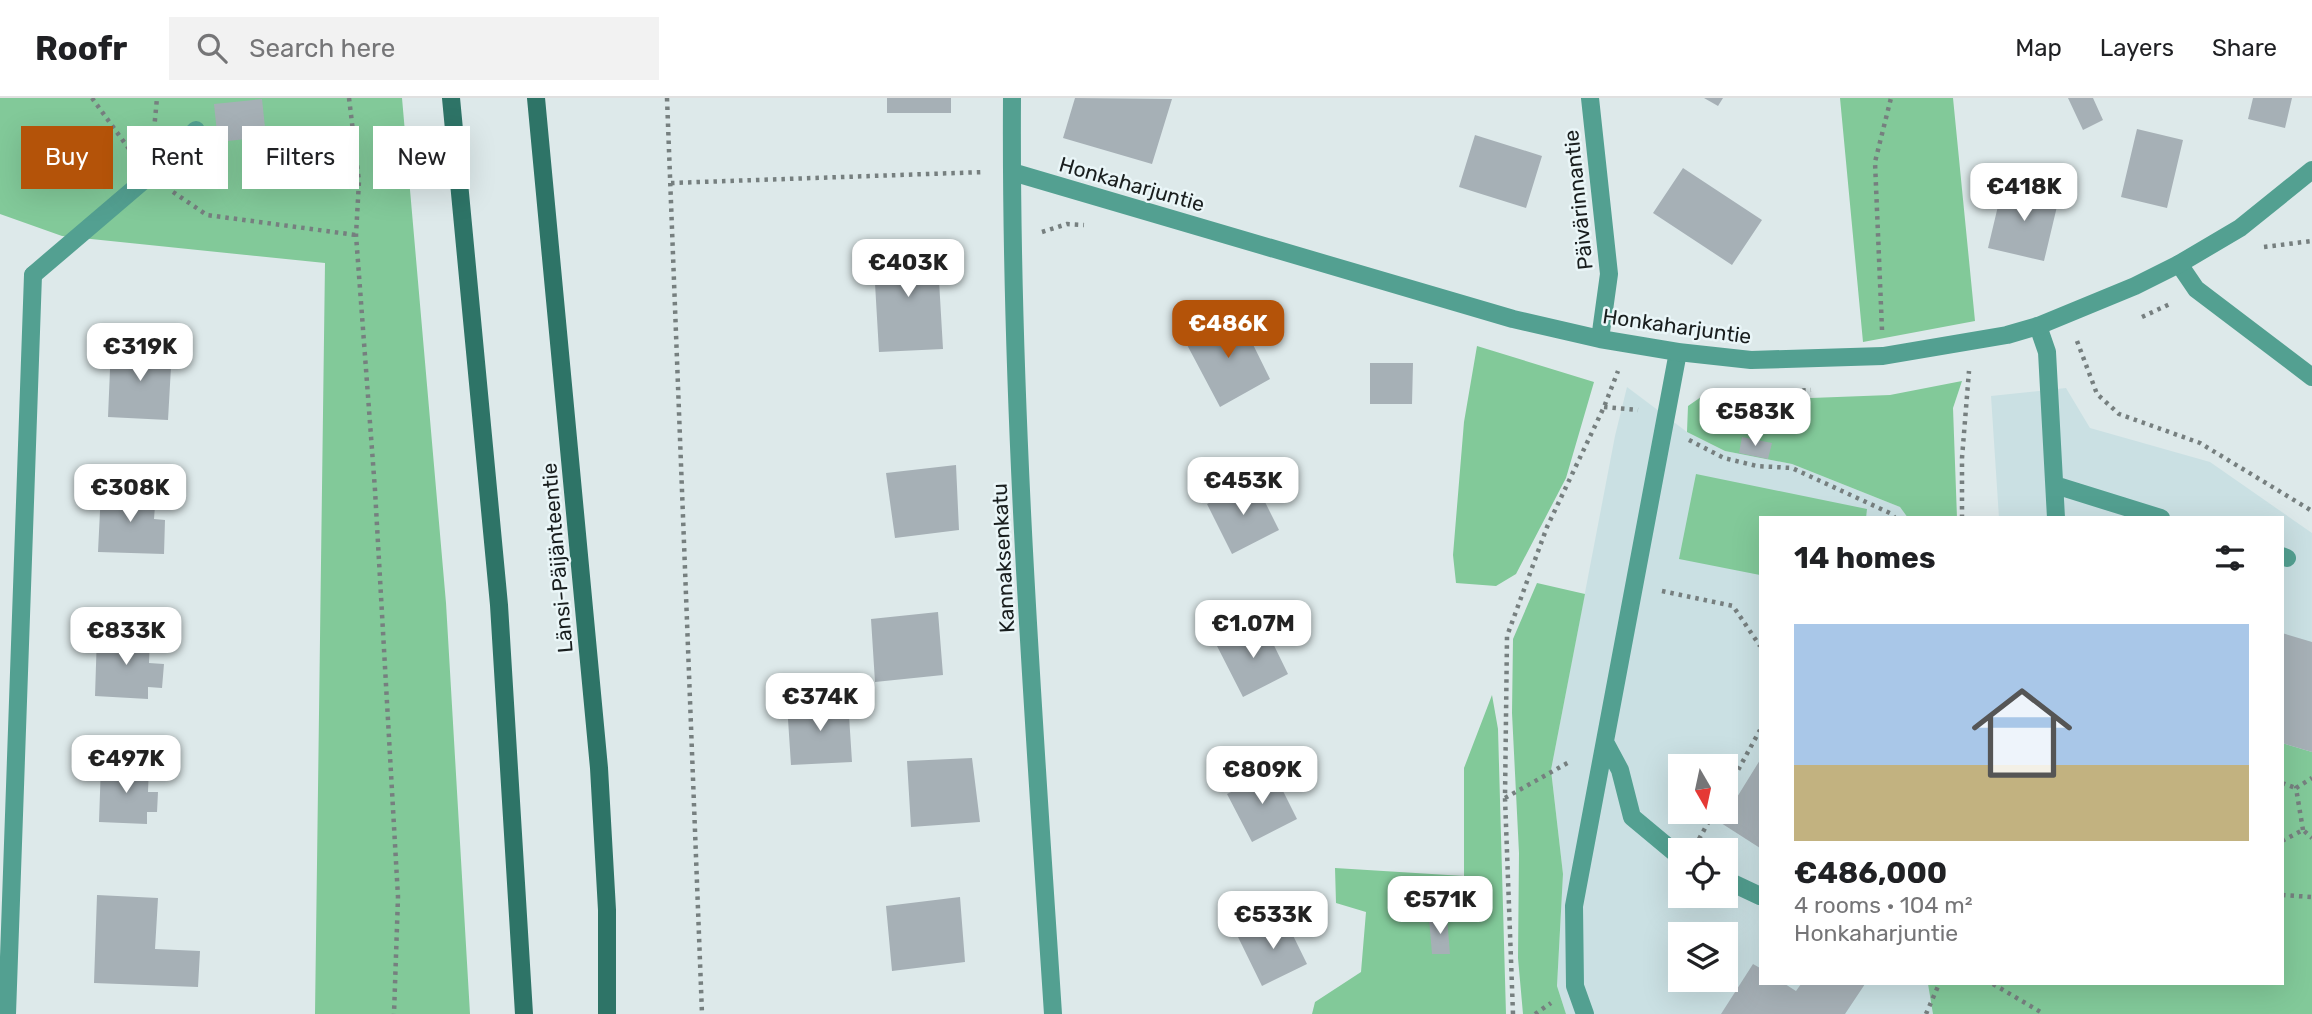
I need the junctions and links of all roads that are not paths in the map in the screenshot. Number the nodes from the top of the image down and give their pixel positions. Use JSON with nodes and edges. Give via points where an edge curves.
{"nodes":[{"id":1,"x":451,"y":98,"type":"edge"},
{"id":2,"x":536,"y":98,"type":"edge"},
{"id":3,"x":1012,"y":98,"type":"edge"},
{"id":4,"x":1590,"y":98,"type":"edge"},
{"id":5,"x":2312,"y":170,"type":"edge"},
{"id":6,"x":1012,"y":172,"type":"junction"},
{"id":7,"x":134,"y":189,"type":"edge"},
{"id":8,"x":2179,"y":264,"type":"junction"},
{"id":9,"x":2038,"y":326,"type":"junction"},
{"id":10,"x":1601,"y":339,"type":"junction"},
{"id":11,"x":1678,"y":352,"type":"junction"},
{"id":12,"x":2312,"y":377,"type":"edge"},
{"id":13,"x":2055,"y":485,"type":"junction"},
{"id":14,"x":2056,"y":516,"type":"edge"},
{"id":15,"x":2155,"y":516,"type":"edge"},
{"id":16,"x":1605,"y":742,"type":"junction"},
{"id":17,"x":1668,"y":847,"type":"edge"},
{"id":18,"x":1738,"y":886,"type":"edge"},
{"id":19,"x":1759,"y":896,"type":"edge"},
{"id":20,"x":7,"y":1014,"type":"edge"},
{"id":21,"x":524,"y":1014,"type":"edge"},
{"id":22,"x":607,"y":1014,"type":"edge"},
{"id":23,"x":1053,"y":1014,"type":"edge"},
{"id":24,"x":1585,"y":1014,"type":"edge"}],
"edges":[{"from":1,"to":21,"type":"main road","via":[[499,605]]},
{"from":2,"to":22,"type":"main road","name":"Länsi-Päijänteentie","via":[[599,768]]},
{"from":3,"to":6,"type":"street","name":"Kannaksenkatu"},
{"from":4,"to":10,"type":"street","name":"Päivärinnantie","via":[[1609,274]]},
{"from":5,"to":8,"type":"street","name":"Honkaharjuntie","via":[[2240,228]]},
{"from":6,"to":10,"type":"street","name":"Honkaharjuntie","via":[[1513,319]]},
{"from":6,"to":23,"type":"street","name":"Kannaksenkatu","via":[[1014,357]]},
{"from":7,"to":20,"type":"street","via":[[33,275]]},
{"from":8,"to":9,"type":"street","name":"Honkaharjuntie"},
{"from":8,"to":12,"type":"street","via":[[2196,289]]},
{"from":9,"to":11,"type":"street","name":"Honkaharjuntie","via":[[1883,356],[1751,360]]},
{"from":9,"to":13,"type":"street","via":[[2046,352]]},
{"from":10,"to":11,"type":"street","name":"Honkaharjuntie"},
{"from":11,"to":16,"type":"street"},
{"from":13,"to":14,"type":"street"},
{"from":13,"to":15,"type":"street"},
{"from":16,"to":17,"type":"street","via":[[1620,770],[1632,817]]},
{"from":16,"to":24,"type":"street","via":[[1574,906],[1575,986]]},
{"from":18,"to":19,"type":"street"}]}
